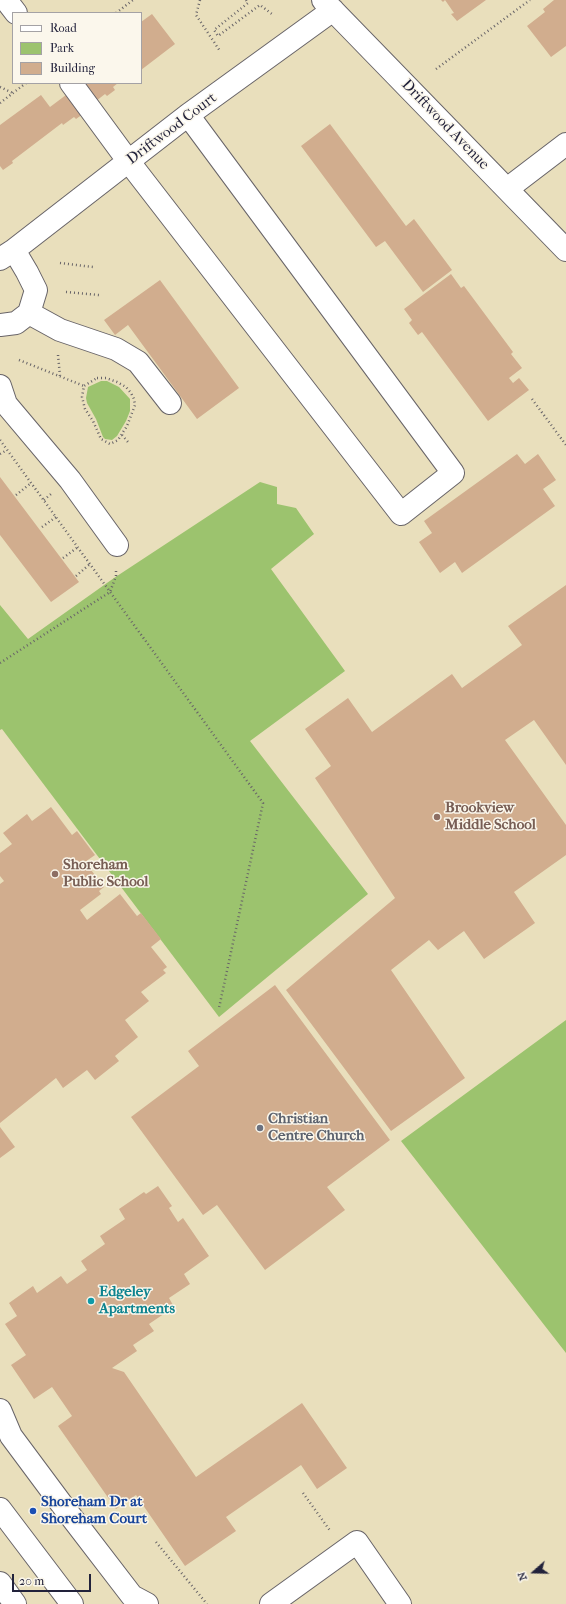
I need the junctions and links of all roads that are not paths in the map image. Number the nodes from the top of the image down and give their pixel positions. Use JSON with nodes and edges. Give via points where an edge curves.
{"nodes":[{"id":1,"x":6,"y":0,"type":"edge"},
{"id":2,"x":328,"y":5,"type":"edge"},
{"id":3,"x":15,"y":12,"type":"edge"},
{"id":4,"x":72,"y":84,"type":"edge"},
{"id":5,"x":188,"y":115,"type":"junction"},
{"id":6,"x":566,"y":144,"type":"edge"},
{"id":7,"x":130,"y":162,"type":"junction"},
{"id":8,"x":507,"y":190,"type":"junction"},
{"id":9,"x":565,"y":248,"type":"edge"},
{"id":10,"x":7,"y":254,"type":"edge"},
{"id":11,"x":29,"y":313,"type":"junction"},
{"id":12,"x":0,"y":325,"type":"edge"},
{"id":13,"x":0,"y":386,"type":"edge"},
{"id":14,"x":170,"y":403,"type":"dead end"},
{"id":15,"x":117,"y":546,"type":"road end"},
{"id":16,"x":0,"y":1410,"type":"edge"},
{"id":17,"x":5,"y":1440,"type":"edge"},
{"id":18,"x":0,"y":1509,"type":"edge"},
{"id":19,"x":0,"y":1583,"type":"edge"},
{"id":20,"x":15,"y":1604,"type":"edge"},
{"id":21,"x":72,"y":1604,"type":"edge"},
{"id":22,"x":147,"y":1604,"type":"edge"},
{"id":23,"x":272,"y":1604,"type":"edge"},
{"id":24,"x":400,"y":1604,"type":"edge"}],
"edges":[{"from":1,"to":3,"type":"street"},
{"from":2,"to":5,"type":"street","name":"Driftwood Court"},
{"from":2,"to":8,"type":"street","name":"Driftwood Avenue"},
{"from":4,"to":7,"type":"street"},
{"from":5,"to":7,"type":"street","name":"Driftwood Court"},
{"from":5,"to":7,"type":"street","via":[[453,473],[401,514]]},
{"from":6,"to":8,"type":"street"},
{"from":7,"to":10,"type":"street","name":"Driftwood Court"},
{"from":8,"to":9,"type":"street","name":"Driftwood Avenue"},
{"from":10,"to":11,"type":"street","name":"Driftwood Court","via":[[27,272],[36,290]]},
{"from":11,"to":12,"type":"street","via":[[16,323]]},
{"from":11,"to":14,"type":"street","via":[[60,330],[116,349],[138,362]]},
{"from":13,"to":15,"type":"street","via":[[6,404],[70,480]]},
{"from":16,"to":17,"type":"street"},
{"from":17,"to":22,"type":"street","via":[[132,1596]]},
{"from":18,"to":21,"type":"street"},
{"from":19,"to":20,"type":"street"},
{"from":23,"to":24,"type":"street","via":[[357,1542]]}]}
